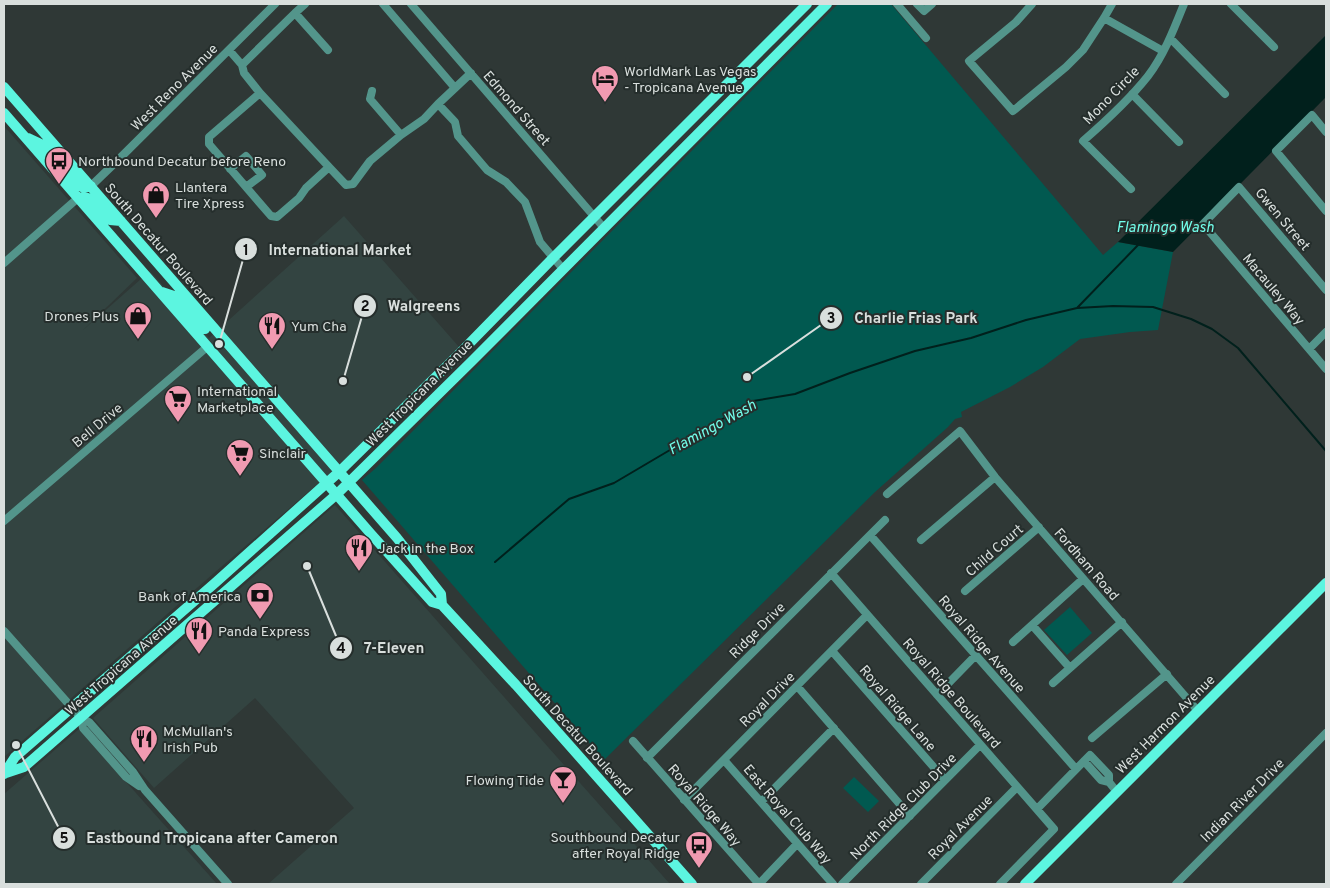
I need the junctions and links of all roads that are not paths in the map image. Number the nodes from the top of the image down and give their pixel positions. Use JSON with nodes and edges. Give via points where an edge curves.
{"nodes":[{"id":1,"x":275,"y":4,"type":"edge"},
{"id":2,"x":305,"y":4,"type":"edge"},
{"id":3,"x":382,"y":4,"type":"edge"},
{"id":4,"x":411,"y":4,"type":"edge"},
{"id":5,"x":807,"y":4,"type":"edge"},
{"id":6,"x":827,"y":4,"type":"edge"},
{"id":7,"x":897,"y":4,"type":"edge"},
{"id":8,"x":917,"y":4,"type":"edge"},
{"id":9,"x":932,"y":4,"type":"edge"},
{"id":10,"x":1032,"y":4,"type":"edge"},
{"id":11,"x":1112,"y":4,"type":"edge"},
{"id":12,"x":1184,"y":4,"type":"edge"},
{"id":13,"x":1231,"y":4,"type":"edge"},
{"id":14,"x":296,"y":13,"type":"junction"},
{"id":15,"x":1104,"y":18,"type":"junction"},
{"id":16,"x":926,"y":38,"type":"dead end"},
{"id":17,"x":1170,"y":38,"type":"junction"},
{"id":18,"x":764,"y":47,"type":"junction"},
{"id":19,"x":1274,"y":47,"type":"dead end"},
{"id":20,"x":229,"y":50,"type":"junction"},
{"id":21,"x":328,"y":50,"type":"dead end"},
{"id":22,"x":1163,"y":51,"type":"junction"},
{"id":23,"x":755,"y":55,"type":"junction"},
{"id":24,"x":774,"y":57,"type":"junction"},
{"id":25,"x":242,"y":65,"type":"junction"},
{"id":26,"x":766,"y":66,"type":"junction"},
{"id":27,"x":471,"y":73,"type":"junction"},
{"id":28,"x":4,"y":87,"type":"edge"},
{"id":29,"x":455,"y":88,"type":"junction"},
{"id":30,"x":372,"y":91,"type":"dead end"},
{"id":31,"x":260,"y":93,"type":"junction"},
{"id":32,"x":1132,"y":94,"type":"junction"},
{"id":33,"x":1225,"y":94,"type":"dead end"},
{"id":34,"x":438,"y":104,"type":"junction"},
{"id":35,"x":4,"y":113,"type":"edge"},
{"id":36,"x":1326,"y":132,"type":"edge"},
{"id":37,"x":400,"y":134,"type":"junction"},
{"id":38,"x":25,"y":136,"type":"junction"},
{"id":39,"x":1179,"y":142,"type":"dead end"},
{"id":40,"x":667,"y":144,"type":"junction"},
{"id":41,"x":678,"y":154,"type":"junction"},
{"id":42,"x":330,"y":167,"type":"junction"},
{"id":43,"x":230,"y":169,"type":"junction"},
{"id":44,"x":91,"y":186,"type":"junction"},
{"id":45,"x":246,"y":187,"type":"junction"},
{"id":46,"x":1131,"y":189,"type":"dead end"},
{"id":47,"x":78,"y":198,"type":"junction"},
{"id":48,"x":1326,"y":211,"type":"edge"},
{"id":49,"x":594,"y":217,"type":"junction"},
{"id":50,"x":121,"y":222,"type":"junction"},
{"id":51,"x":1203,"y":224,"type":"joint"},
{"id":52,"x":604,"y":228,"type":"junction"},
{"id":53,"x":553,"y":258,"type":"junction"},
{"id":54,"x":4,"y":264,"type":"edge"},
{"id":55,"x":563,"y":269,"type":"junction"},
{"id":56,"x":1326,"y":290,"type":"edge"},
{"id":57,"x":160,"y":291,"type":"junction"},
{"id":58,"x":488,"y":324,"type":"junction"},
{"id":59,"x":1326,"y":332,"type":"edge"},
{"id":60,"x":499,"y":334,"type":"junction"},
{"id":61,"x":220,"y":336,"type":"junction"},
{"id":62,"x":207,"y":347,"type":"junction"},
{"id":63,"x":1309,"y":349,"type":"junction"},
{"id":64,"x":1326,"y":369,"type":"edge"},
{"id":65,"x":255,"y":376,"type":"junction"},
{"id":66,"x":339,"y":472,"type":"junction"},
{"id":67,"x":995,"y":477,"type":"junction"},
{"id":68,"x":327,"y":483,"type":"junction"},
{"id":69,"x":349,"y":483,"type":"junction"},
{"id":70,"x":337,"y":494,"type":"junction"},
{"id":71,"x":886,"y":494,"type":"dead end"},
{"id":72,"x":885,"y":520,"type":"dead end"},
{"id":73,"x":4,"y":522,"type":"edge"},
{"id":74,"x":1039,"y":528,"type":"junction"},
{"id":75,"x":870,"y":535,"type":"junction"},
{"id":76,"x":920,"y":540,"type":"dead end"},
{"id":77,"x":258,"y":545,"type":"junction"},
{"id":78,"x":831,"y":574,"type":"junction"},
{"id":79,"x":1084,"y":579,"type":"junction"},
{"id":80,"x":1326,"y":583,"type":"edge"},
{"id":81,"x":965,"y":591,"type":"dead end"},
{"id":82,"x":214,"y":602,"type":"junction"},
{"id":83,"x":442,"y":605,"type":"junction"},
{"id":84,"x":867,"y":615,"type":"junction"},
{"id":85,"x":1122,"y":622,"type":"junction"},
{"id":86,"x":1032,"y":625,"type":"junction"},
{"id":87,"x":4,"y":631,"type":"edge"},
{"id":88,"x":1013,"y":642,"type":"dead end"},
{"id":89,"x":832,"y":651,"type":"junction"},
{"id":90,"x":976,"y":655,"type":"junction"},
{"id":91,"x":1070,"y":668,"type":"junction"},
{"id":92,"x":1167,"y":674,"type":"junction"},
{"id":93,"x":1053,"y":683,"type":"dead end"},
{"id":94,"x":797,"y":686,"type":"junction"},
{"id":95,"x":937,"y":695,"type":"junction"},
{"id":96,"x":72,"y":708,"type":"junction"},
{"id":97,"x":1198,"y":710,"type":"junction"},
{"id":98,"x":80,"y":718,"type":"junction"},
{"id":99,"x":834,"y":728,"type":"junction"},
{"id":100,"x":1326,"y":734,"type":"edge"},
{"id":101,"x":1092,"y":738,"type":"dead end"},
{"id":102,"x":633,"y":741,"type":"dead end"},
{"id":103,"x":980,"y":745,"type":"junction"},
{"id":104,"x":647,"y":758,"type":"junction"},
{"id":105,"x":724,"y":760,"type":"junction"},
{"id":106,"x":1084,"y":761,"type":"junction"},
{"id":107,"x":1076,"y":769,"type":"junction"},
{"id":108,"x":5,"y":774,"type":"edge"},
{"id":109,"x":945,"y":780,"type":"junction"},
{"id":110,"x":1109,"y":782,"type":"junction"},
{"id":111,"x":1017,"y":787,"type":"junction"},
{"id":112,"x":1117,"y":792,"type":"junction"},
{"id":113,"x":684,"y":800,"type":"junction"},
{"id":114,"x":761,"y":802,"type":"junction"},
{"id":115,"x":1037,"y":809,"type":"junction"},
{"id":116,"x":910,"y":816,"type":"junction"},
{"id":117,"x":797,"y":844,"type":"junction"},
{"id":118,"x":228,"y":884,"type":"edge"},
{"id":119,"x":692,"y":884,"type":"edge"},
{"id":120,"x":759,"y":884,"type":"edge"},
{"id":121,"x":833,"y":884,"type":"edge"},
{"id":122,"x":842,"y":884,"type":"edge"},
{"id":123,"x":921,"y":884,"type":"edge"},
{"id":124,"x":1000,"y":884,"type":"edge"},
{"id":125,"x":1024,"y":884,"type":"edge"},
{"id":126,"x":1176,"y":884,"type":"edge"}],
"edges":[{"from":1,"to":20,"type":"street","name":"West Reno Avenue"},
{"from":2,"to":14,"type":"street"},
{"from":3,"to":29,"type":"street"},
{"from":4,"to":27,"type":"street","name":"Edmond Street"},
{"from":5,"to":18,"type":"main road","name":"West Tropicana Avenue"},
{"from":6,"to":24,"type":"main road","name":"West Tropicana Avenue"},
{"from":7,"to":16,"type":"street"},
{"from":8,"to":9,"type":"street","via":[[924,11]]},
{"from":10,"to":15,"type":"street","via":[[1016,22],[969,61],[1013,112],[1083,50]]},
{"from":11,"to":15,"type":"street"},
{"from":12,"to":17,"type":"street","name":"Mono Circle"},
{"from":13,"to":19,"type":"street"},
{"from":14,"to":21,"type":"street"},
{"from":14,"to":25,"type":"street"},
{"from":15,"to":22,"type":"street"},
{"from":17,"to":22,"type":"street","name":"Mono Circle"},
{"from":17,"to":33,"type":"street"},
{"from":18,"to":23,"type":"main road","name":"West Tropicana Avenue"},
{"from":18,"to":24,"type":"main road"},
{"from":20,"to":25,"type":"street"},
{"from":20,"to":44,"type":"street","name":"West Reno Avenue"},
{"from":22,"to":32,"type":"street","name":"Mono Circle","via":[[1149,75]]},
{"from":23,"to":26,"type":"main road"},
{"from":23,"to":40,"type":"main road","name":"West Tropicana Avenue"},
{"from":24,"to":26,"type":"main road","name":"West Tropicana Avenue"},
{"from":25,"to":31,"type":"street","via":[[244,73]]},
{"from":26,"to":41,"type":"main road","name":"West Tropicana Avenue"},
{"from":27,"to":29,"type":"street"},
{"from":27,"to":49,"type":"street","name":"Edmond Street"},
{"from":28,"to":44,"type":"main road","name":"South Decatur Boulevard"},
{"from":29,"to":34,"type":"street"},
{"from":30,"to":37,"type":"street","via":[[370,99]]},
{"from":31,"to":42,"type":"street"},
{"from":31,"to":43,"type":"street","via":[[209,137],[209,144]]},
{"from":32,"to":39,"type":"street"},
{"from":32,"to":46,"type":"street","name":"Mono Circle","via":[[1083,141]]},
{"from":34,"to":37,"type":"street","via":[[424,119]]},
{"from":34,"to":53,"type":"street","via":[[455,122],[458,136],[487,170],[506,182],[525,202],[540,242]]},
{"from":35,"to":38,"type":"main road","name":"South Decatur Boulevard"},
{"from":36,"to":48,"type":"street","via":[[1312,115],[1276,151]]},
{"from":37,"to":42,"type":"street","via":[[370,161],[352,184],[346,185]]},
{"from":38,"to":44,"type":"main road","via":[[43,145],[80,186]]},
{"from":38,"to":47,"type":"main road","name":"South Decatur Boulevard"},
{"from":40,"to":41,"type":"main road"},
{"from":40,"to":49,"type":"main road","name":"West Tropicana Avenue"},
{"from":41,"to":52,"type":"main road","name":"West Tropicana Avenue"},
{"from":42,"to":45,"type":"street","via":[[277,217],[270,216]]},
{"from":43,"to":45,"type":"street"},
{"from":43,"to":45,"type":"street","via":[[246,156],[262,174]]},
{"from":44,"to":50,"type":"main road","name":"South Decatur Boulevard"},
{"from":47,"to":50,"type":"main road","via":[[88,198],[110,220]]},
{"from":47,"to":54,"type":"street"},
{"from":47,"to":57,"type":"main road","name":"South Decatur Boulevard"},
{"from":49,"to":52,"type":"street","name":"Edmond Street"},
{"from":49,"to":53,"type":"main road","name":"West Tropicana Avenue"},
{"from":50,"to":61,"type":"main road","name":"South Decatur Boulevard"},
{"from":51,"to":56,"type":"street","name":"Gwen Street","via":[[1239,187]]},
{"from":51,"to":63,"type":"street","name":"Macauley Way"},
{"from":52,"to":55,"type":"main road","name":"West Tropicana Avenue"},
{"from":53,"to":55,"type":"street"},
{"from":53,"to":58,"type":"main road","name":"West Tropicana Avenue"},
{"from":55,"to":60,"type":"main road","name":"West Tropicana Avenue"},
{"from":57,"to":61,"type":"main road","via":[[174,296],[209,333]]},
{"from":57,"to":62,"type":"main road","name":"South Decatur Boulevard"},
{"from":58,"to":60,"type":"main road"},
{"from":58,"to":66,"type":"main road","name":"West Tropicana Avenue"},
{"from":59,"to":63,"type":"street"},
{"from":60,"to":69,"type":"main road","name":"West Tropicana Avenue"},
{"from":61,"to":65,"type":"main road","name":"South Decatur Boulevard"},
{"from":62,"to":65,"type":"main road","via":[[219,346],[244,371]]},
{"from":62,"to":68,"type":"main road","name":"South Decatur Boulevard"},
{"from":62,"to":73,"type":"street","name":"Bell Drive"},
{"from":63,"to":64,"type":"street","name":"Macauley Way"},
{"from":65,"to":66,"type":"main road","name":"South Decatur Boulevard"},
{"from":66,"to":68,"type":"main road","name":"West Tropicana Avenue"},
{"from":66,"to":69,"type":"main road","name":"South Decatur Boulevard"},
{"from":67,"to":71,"type":"street","name":"Fordham Road","via":[[960,430]]},
{"from":67,"to":74,"type":"street","name":"Fordham Road"},
{"from":67,"to":76,"type":"street"},
{"from":68,"to":70,"type":"main road","name":"South Decatur Boulevard"},
{"from":68,"to":77,"type":"main road","name":"West Tropicana Avenue"},
{"from":69,"to":70,"type":"main road","name":"West Tropicana Avenue"},
{"from":69,"to":83,"type":"main road","name":"South Decatur Boulevard","via":[[441,594]]},
{"from":70,"to":82,"type":"main road","name":"West Tropicana Avenue"},
{"from":70,"to":83,"type":"main road","name":"South Decatur Boulevard","via":[[432,602]]},
{"from":72,"to":75,"type":"street","name":"Ridge Drive"},
{"from":74,"to":79,"type":"street","name":"Fordham Road"},
{"from":74,"to":81,"type":"street","name":"Child Court"},
{"from":75,"to":78,"type":"street","name":"Ridge Drive"},
{"from":75,"to":90,"type":"street","name":"Royal Ridge Avenue"},
{"from":77,"to":82,"type":"main road","via":[[249,561],[213,595]]},
{"from":77,"to":96,"type":"main road","name":"West Tropicana Avenue"},
{"from":78,"to":84,"type":"street","name":"Royal Ridge Boulevard"},
{"from":78,"to":104,"type":"street","name":"Ridge Drive"},
{"from":79,"to":85,"type":"street","name":"Fordham Road"},
{"from":79,"to":86,"type":"street"},
{"from":80,"to":97,"type":"main road","name":"West Harmon Avenue"},
{"from":82,"to":98,"type":"main road","name":"West Tropicana Avenue"},
{"from":83,"to":119,"type":"main road","name":"South Decatur Boulevard"},
{"from":84,"to":89,"type":"street","name":"Royal Drive"},
{"from":84,"to":95,"type":"street","name":"Royal Ridge Boulevard"},
{"from":85,"to":91,"type":"street"},
{"from":85,"to":92,"type":"street","name":"Fordham Road"},
{"from":86,"to":88,"type":"street"},
{"from":86,"to":91,"type":"street"},
{"from":87,"to":96,"type":"street"},
{"from":89,"to":94,"type":"street","name":"Royal Drive"},
{"from":89,"to":109,"type":"street","name":"Royal Ridge Lane"},
{"from":90,"to":95,"type":"street"},
{"from":90,"to":107,"type":"street","name":"Royal Ridge Avenue"},
{"from":91,"to":93,"type":"street"},
{"from":92,"to":97,"type":"street","name":"Fordham Road"},
{"from":92,"to":101,"type":"street"},
{"from":94,"to":99,"type":"street"},
{"from":94,"to":105,"type":"street","name":"Royal Drive"},
{"from":95,"to":103,"type":"street","name":"Royal Ridge Boulevard"},
{"from":96,"to":98,"type":"street"},
{"from":96,"to":108,"type":"main road","name":"West Tropicana Avenue","via":[[15,757]]},
{"from":97,"to":112,"type":"main road","name":"West Harmon Avenue"},
{"from":98,"to":108,"type":"main road","name":"West Tropicana Avenue","via":[[24,767]]},
{"from":98,"to":118,"type":"street","via":[[89,722]]},
{"from":99,"to":114,"type":"street"},
{"from":99,"to":116,"type":"street"},
{"from":100,"to":126,"type":"street","name":"Indian River Drive"},
{"from":102,"to":104,"type":"street","name":"Royal Ridge Way"},
{"from":103,"to":109,"type":"street","name":"North Ridge Club Drive"},
{"from":103,"to":111,"type":"street","name":"Royal Ridge Boulevard"},
{"from":104,"to":113,"type":"street","name":"Royal Ridge Way"},
{"from":105,"to":113,"type":"street","name":"Royal Drive"},
{"from":105,"to":114,"type":"street","name":"East Royal Club Way"},
{"from":106,"to":107,"type":"street"},
{"from":106,"to":110,"type":"street","via":[[1101,780]]},
{"from":106,"to":110,"type":"street","via":[[1090,755],[1109,775]]},
{"from":107,"to":115,"type":"street"},
{"from":109,"to":116,"type":"street","name":"North Ridge Club Drive"},
{"from":110,"to":112,"type":"street"},
{"from":111,"to":115,"type":"street","name":"Royal Ridge Boulevard"},
{"from":111,"to":123,"type":"street","name":"Royal Avenue"},
{"from":112,"to":125,"type":"main road","name":"West Harmon Avenue"},
{"from":113,"to":120,"type":"street","name":"Royal Ridge Way"},
{"from":114,"to":117,"type":"street","name":"East Royal Club Way"},
{"from":115,"to":124,"type":"street","name":"Royal Ridge Boulevard","via":[[1054,829]]},
{"from":116,"to":122,"type":"street","name":"North Ridge Club Drive"},
{"from":117,"to":120,"type":"street"},
{"from":117,"to":121,"type":"street","name":"East Royal Club Way"}]}
